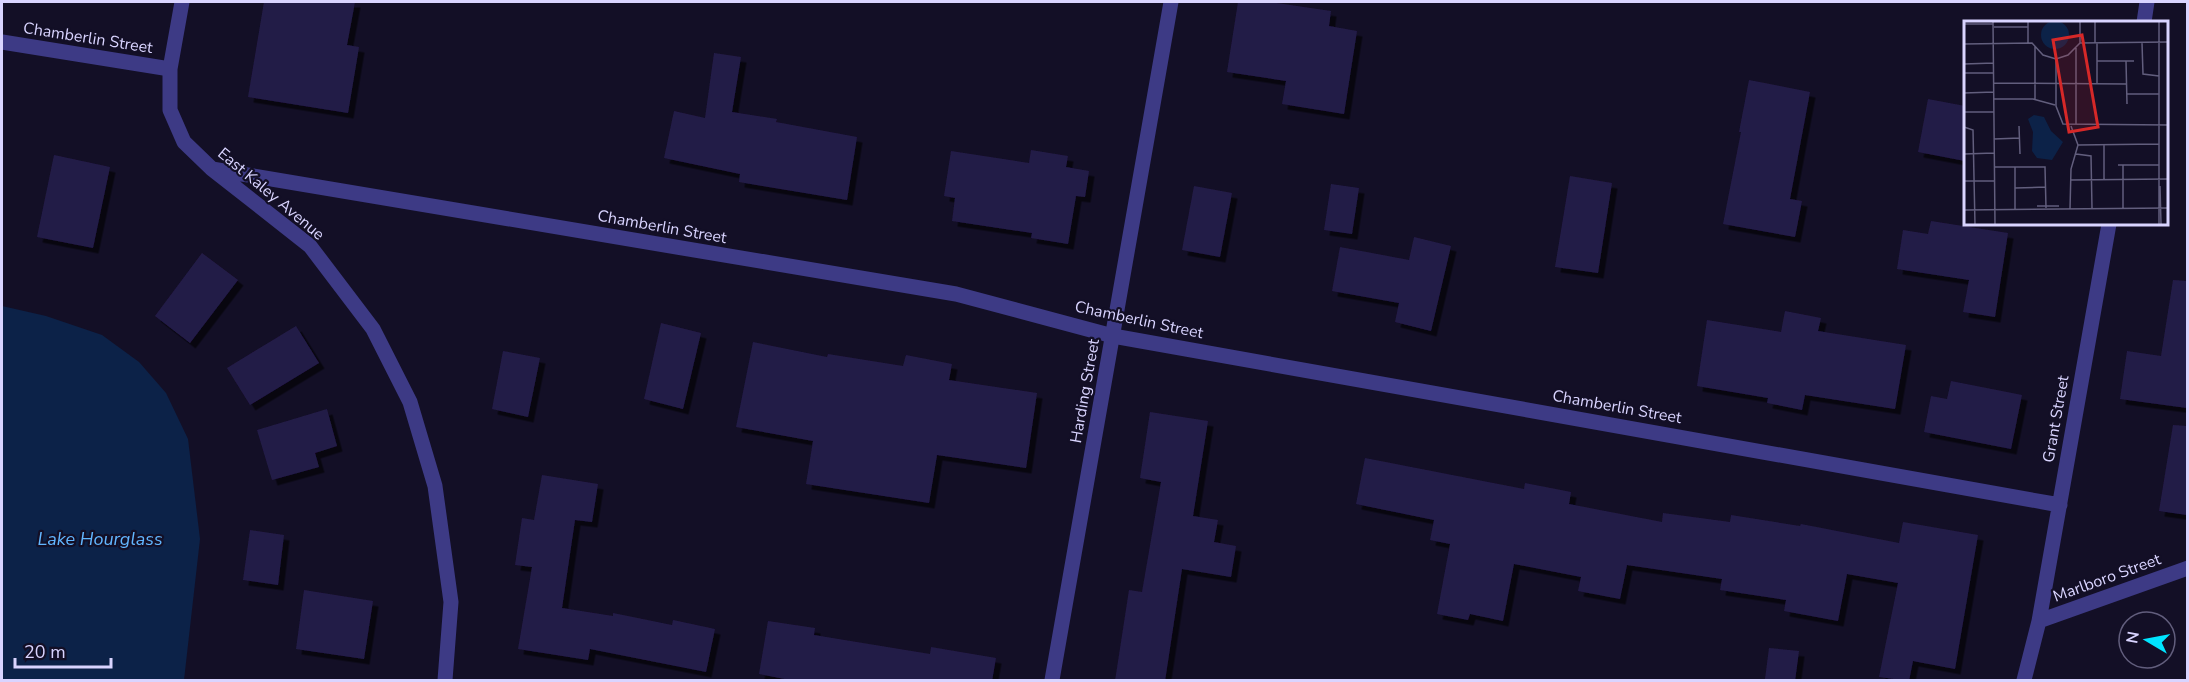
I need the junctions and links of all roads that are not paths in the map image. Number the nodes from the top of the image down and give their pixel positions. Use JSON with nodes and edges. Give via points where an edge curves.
{"nodes":[{"id":1,"x":182,"y":2,"type":"edge"},
{"id":2,"x":1171,"y":2,"type":"edge"},
{"id":3,"x":2147,"y":2,"type":"edge"},
{"id":4,"x":2144,"y":21,"type":"edge"},
{"id":5,"x":2,"y":42,"type":"edge"},
{"id":6,"x":170,"y":69,"type":"junction"},
{"id":7,"x":212,"y":170,"type":"junction"},
{"id":8,"x":2109,"y":225,"type":"edge"},
{"id":9,"x":1113,"y":336,"type":"junction"},
{"id":10,"x":2060,"y":505,"type":"junction"},
{"id":11,"x":2187,"y":568,"type":"edge"},
{"id":12,"x":2039,"y":621,"type":"junction"},
{"id":13,"x":445,"y":681,"type":"edge"},
{"id":14,"x":1052,"y":681,"type":"edge"},
{"id":15,"x":2024,"y":681,"type":"edge"}],
"edges":[{"from":1,"to":6,"type":"street","name":"East Kaley Avenue"},
{"from":2,"to":9,"type":"street","name":"Harding Street"},
{"from":3,"to":4,"type":"street"},
{"from":5,"to":6,"type":"street","name":"Chamberlin Street"},
{"from":6,"to":7,"type":"street","name":"East Kaley Avenue","via":[[170,110],[184,142]]},
{"from":7,"to":9,"type":"street","name":"Chamberlin Street","via":[[956,294]]},
{"from":7,"to":13,"type":"street","name":"East Kaley Avenue","via":[[310,246],[373,329],[410,402],[435,486],[451,602]]},
{"from":8,"to":10,"type":"street","name":"Grant Street"},
{"from":9,"to":10,"type":"street","name":"Chamberlin Street"},
{"from":9,"to":14,"type":"street","name":"Harding Street"},
{"from":10,"to":12,"type":"street","name":"Grant Street"},
{"from":11,"to":12,"type":"street","name":"Marlboro Street"},
{"from":12,"to":15,"type":"street","name":"Grant Street"}]}
